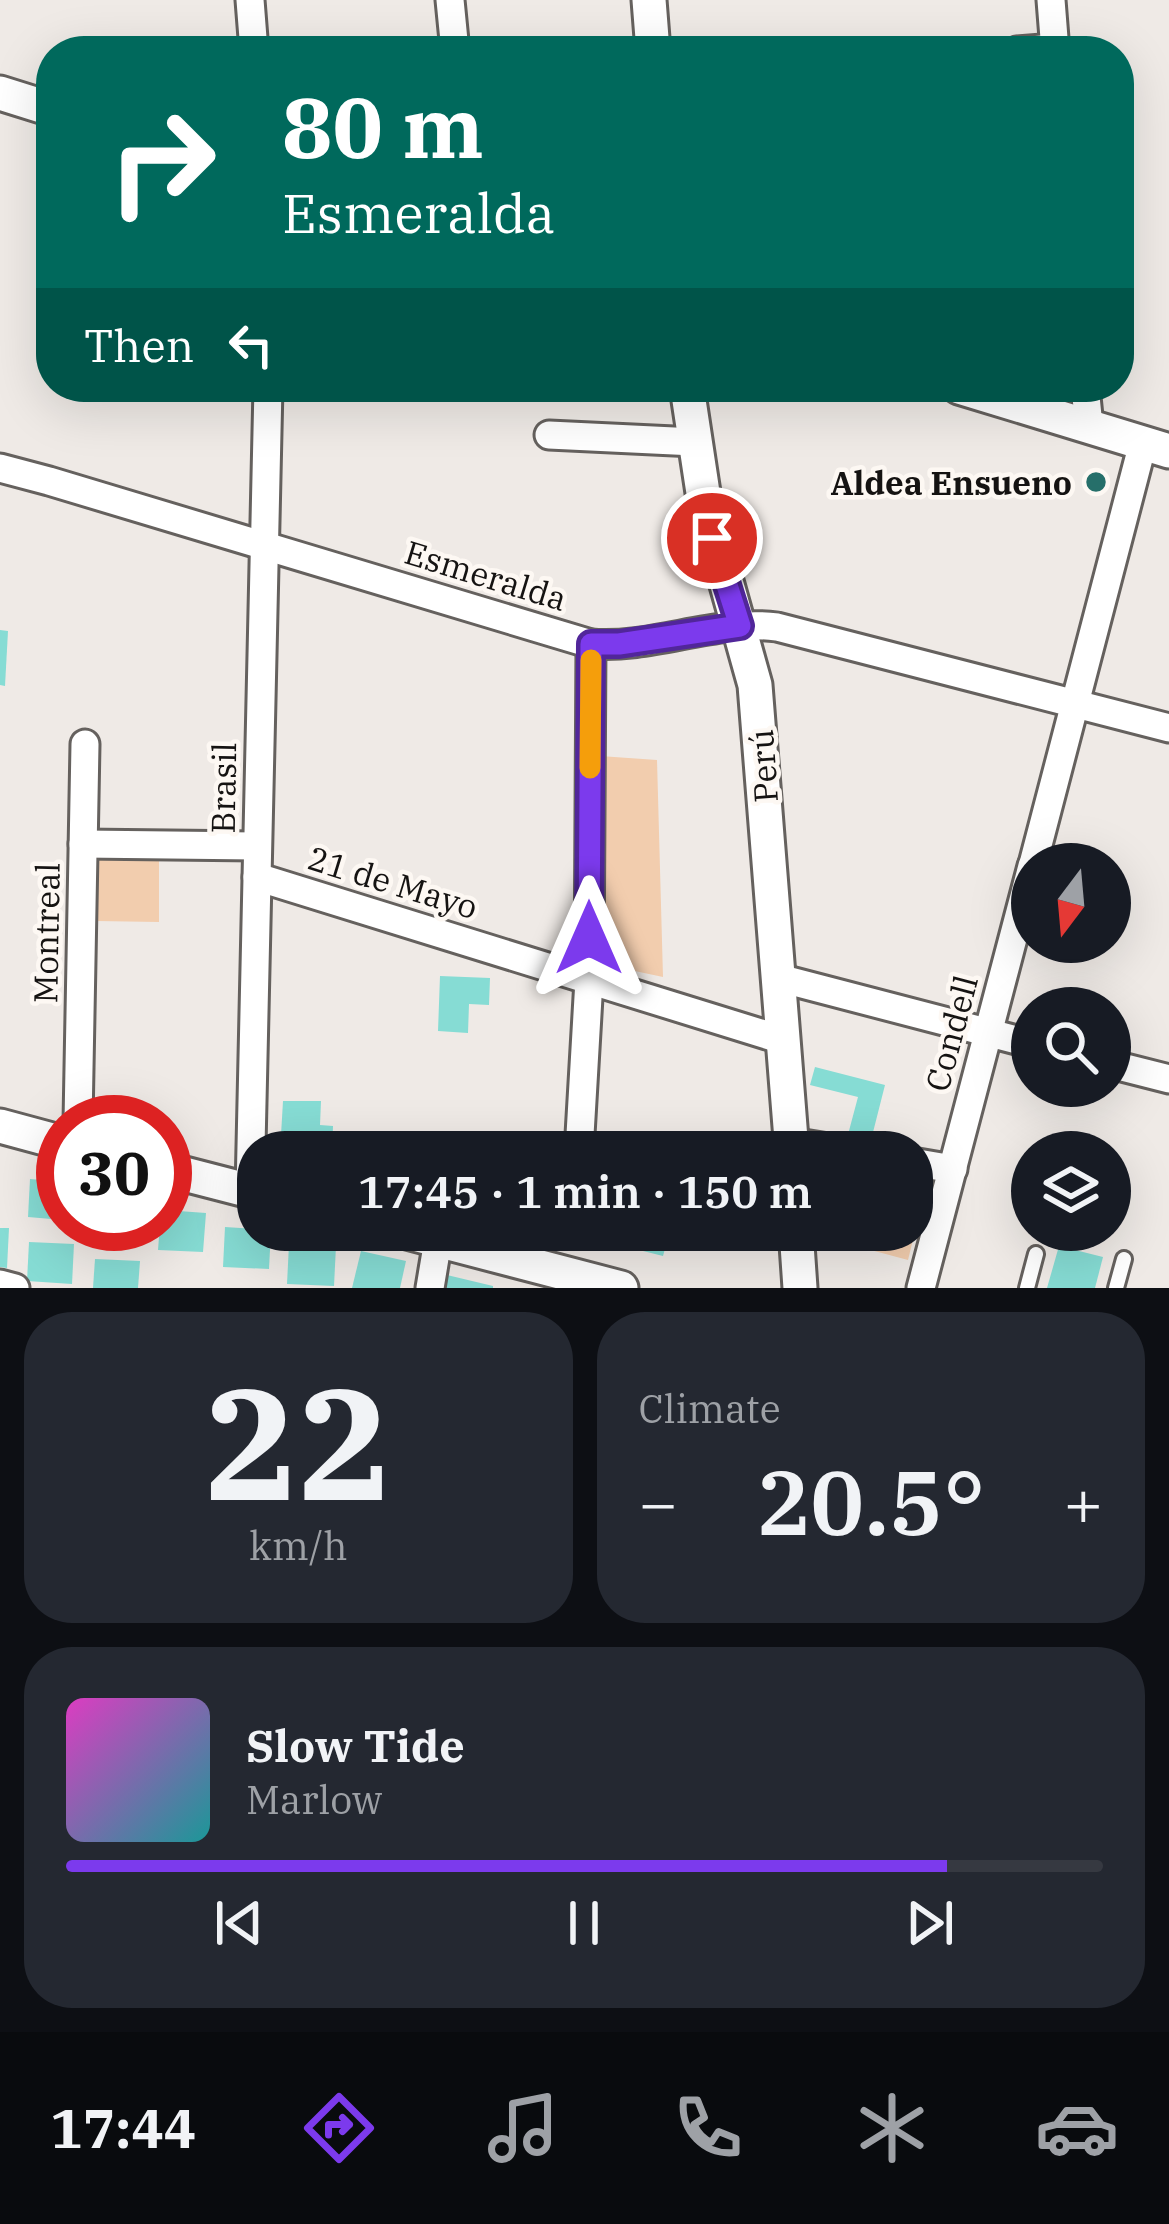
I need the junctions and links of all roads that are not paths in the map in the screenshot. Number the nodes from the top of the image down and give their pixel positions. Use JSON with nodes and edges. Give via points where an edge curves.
{"nodes":[{"id":1,"x":250,"y":0,"type":"edge"},
{"id":2,"x":450,"y":0,"type":"edge"},
{"id":3,"x":649,"y":0,"type":"edge"},
{"id":4,"x":1051,"y":0,"type":"edge"},
{"id":5,"x":253,"y":36,"type":"edge"},
{"id":6,"x":454,"y":36,"type":"edge"},
{"id":7,"x":652,"y":36,"type":"edge"},
{"id":8,"x":1054,"y":36,"type":"edge"},
{"id":9,"x":0,"y":93,"type":"edge"},
{"id":10,"x":36,"y":104,"type":"edge"},
{"id":11,"x":268,"y":402,"type":"edge"},
{"id":12,"x":689,"y":402,"type":"edge"},
{"id":13,"x":1009,"y":402,"type":"edge"},
{"id":14,"x":1087,"y":402,"type":"edge"},
{"id":15,"x":1089,"y":426,"type":"junction"},
{"id":16,"x":550,"y":435,"type":"dead end"},
{"id":17,"x":695,"y":442,"type":"junction"},
{"id":18,"x":1156,"y":447,"type":"edge"},
{"id":19,"x":0,"y":469,"type":"edge"},
{"id":20,"x":264,"y":545,"type":"junction"},
{"id":21,"x":740,"y":626,"type":"junction"},
{"id":22,"x":591,"y":644,"type":"junction"},
{"id":23,"x":1075,"y":704,"type":"junction"},
{"id":24,"x":1169,"y":728,"type":"edge"},
{"id":25,"x":85,"y":744,"type":"dead end"},
{"id":26,"x":1038,"y":843,"type":"edge"},
{"id":27,"x":83,"y":844,"type":"junction"},
{"id":28,"x":257,"y":846,"type":"junction"},
{"id":29,"x":256,"y":878,"type":"junction"},
{"id":30,"x":1011,"y":945,"type":"edge"},
{"id":31,"x":779,"y":978,"type":"junction"},
{"id":32,"x":589,"y":980,"type":"junction"},
{"id":33,"x":988,"y":1033,"type":"junction"},
{"id":34,"x":1011,"y":1039,"type":"edge"},
{"id":35,"x":783,"y":1040,"type":"junction"},
{"id":36,"x":1131,"y":1069,"type":"edge"},
{"id":37,"x":1169,"y":1079,"type":"edge"},
{"id":38,"x":78,"y":1095,"type":"edge"},
{"id":39,"x":0,"y":1126,"type":"edge"},
{"id":40,"x":254,"y":1131,"type":"edge"},
{"id":41,"x":580,"y":1131,"type":"edge"},
{"id":42,"x":790,"y":1131,"type":"edge"},
{"id":43,"x":36,"y":1136,"type":"edge"},
{"id":44,"x":933,"y":1166,"type":"edge"},
{"id":45,"x":952,"y":1169,"type":"junction"},
{"id":46,"x":192,"y":1176,"type":"edge"},
{"id":47,"x":237,"y":1188,"type":"edge"},
{"id":48,"x":436,"y":1251,"type":"edge"},
{"id":49,"x":480,"y":1251,"type":"edge"},
{"id":50,"x":797,"y":1251,"type":"edge"},
{"id":51,"x":1036,"y":1254,"type":"dead end"},
{"id":52,"x":1124,"y":1259,"type":"dead end"},
{"id":53,"x":0,"y":1284,"type":"edge"},
{"id":54,"x":15,"y":1288,"type":"edge"},
{"id":55,"x":430,"y":1288,"type":"edge"},
{"id":56,"x":621,"y":1288,"type":"edge"},
{"id":57,"x":800,"y":1288,"type":"edge"},
{"id":58,"x":921,"y":1288,"type":"edge"},
{"id":59,"x":1027,"y":1288,"type":"edge"},
{"id":60,"x":1116,"y":1288,"type":"edge"}],
"edges":[{"from":1,"to":5,"type":"street"},
{"from":2,"to":6,"type":"street"},
{"from":3,"to":7,"type":"street"},
{"from":4,"to":8,"type":"street"},
{"from":9,"to":10,"type":"street"},
{"from":11,"to":20,"type":"street","name":"Brasil"},
{"from":12,"to":17,"type":"street","name":"Perú"},
{"from":13,"to":15,"type":"street"},
{"from":14,"to":15,"type":"street"},
{"from":15,"to":18,"type":"street"},
{"from":16,"to":17,"type":"street"},
{"from":17,"to":21,"type":"street","name":"Perú"},
{"from":18,"to":23,"type":"street","name":"Condell"},
{"from":19,"to":20,"type":"street","name":"Esmeralda"},
{"from":20,"to":22,"type":"street","name":"Esmeralda"},
{"from":20,"to":28,"type":"street","name":"Brasil"},
{"from":21,"to":22,"type":"street","name":"Esmeralda"},
{"from":21,"to":23,"type":"street","name":"Esmeralda","via":[[777,627]]},
{"from":21,"to":31,"type":"street","name":"Perú","via":[[759,711]]},
{"from":22,"to":32,"type":"street"},
{"from":23,"to":24,"type":"street","name":"Esmeralda"},
{"from":23,"to":26,"type":"street","name":"Condell"},
{"from":25,"to":27,"type":"street","name":"Montreal"},
{"from":27,"to":28,"type":"street"},
{"from":27,"to":38,"type":"street","name":"Montreal"},
{"from":28,"to":29,"type":"street","name":"Brasil"},
{"from":29,"to":32,"type":"street","name":"21 de Mayo"},
{"from":29,"to":40,"type":"street","name":"Brasil"},
{"from":30,"to":33,"type":"street","name":"Condell"},
{"from":31,"to":33,"type":"street"},
{"from":31,"to":35,"type":"street","name":"Perú"},
{"from":32,"to":35,"type":"street","name":"21 de Mayo"},
{"from":32,"to":41,"type":"street"},
{"from":33,"to":34,"type":"street"},
{"from":33,"to":45,"type":"street","name":"Condell"},
{"from":35,"to":42,"type":"street","name":"Perú"},
{"from":36,"to":37,"type":"street"},
{"from":39,"to":43,"type":"street"},
{"from":44,"to":45,"type":"street"},
{"from":45,"to":58,"type":"street","name":"Condell"},
{"from":46,"to":47,"type":"street"},
{"from":48,"to":55,"type":"street"},
{"from":49,"to":56,"type":"street"},
{"from":50,"to":57,"type":"street"},
{"from":51,"to":59,"type":"lane"},
{"from":52,"to":60,"type":"lane"},
{"from":53,"to":54,"type":"street"}]}
